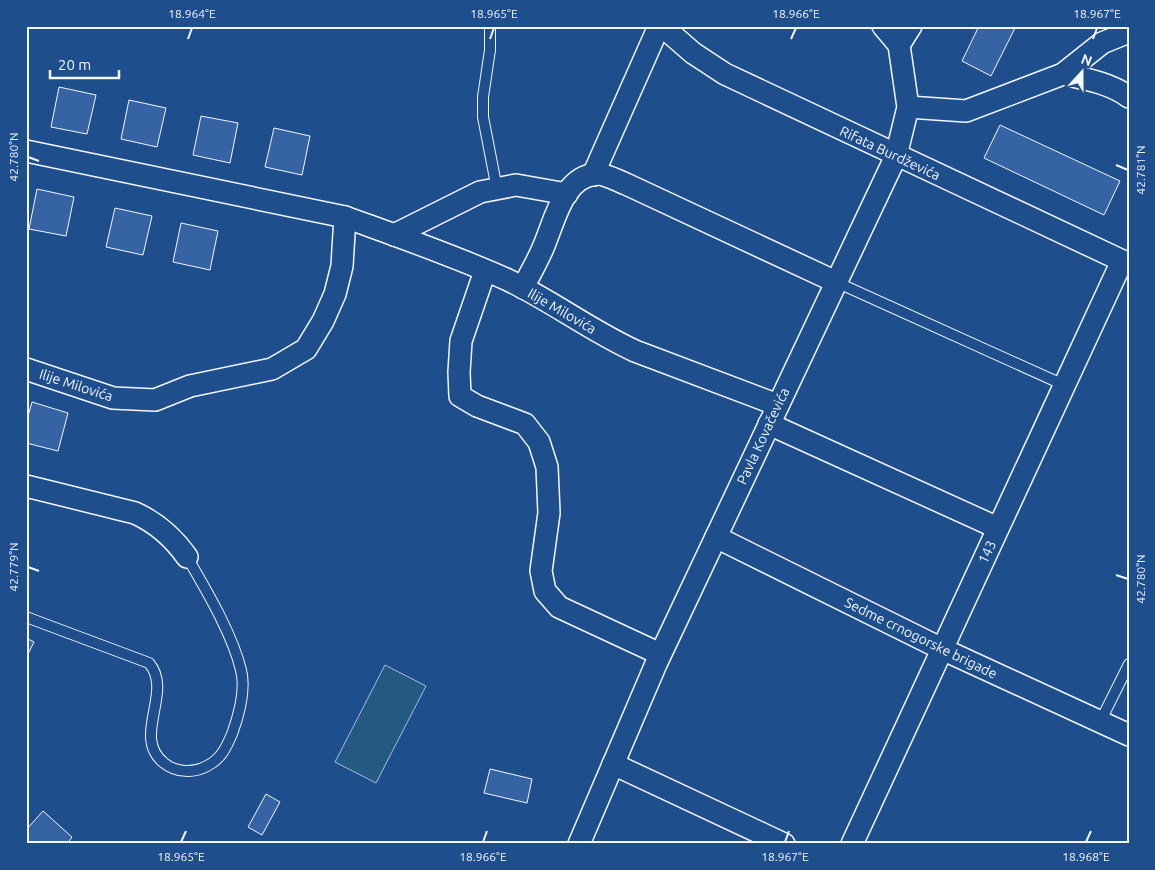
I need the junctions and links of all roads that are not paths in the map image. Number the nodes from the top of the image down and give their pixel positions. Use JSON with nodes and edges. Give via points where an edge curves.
{"nodes":[{"id":1,"x":490,"y":26,"type":"edge"},
{"id":2,"x":660,"y":26,"type":"edge"},
{"id":3,"x":883,"y":26,"type":"edge"},
{"id":4,"x":911,"y":26,"type":"edge"},
{"id":5,"x":1129,"y":32,"type":"edge"},
{"id":6,"x":899,"y":46,"type":"junction"},
{"id":7,"x":1064,"y":74,"type":"junction"},
{"id":8,"x":1129,"y":97,"type":"edge"},
{"id":9,"x":908,"y":107,"type":"junction"},
{"id":10,"x":26,"y":151,"type":"edge"},
{"id":11,"x":896,"y":156,"type":"junction"},
{"id":12,"x":593,"y":175,"type":"junction"},
{"id":13,"x":496,"y":189,"type":"junction"},
{"id":14,"x":567,"y":194,"type":"junction"},
{"id":15,"x":345,"y":217,"type":"junction"},
{"id":16,"x":394,"y":235,"type":"junction"},
{"id":17,"x":1126,"y":261,"type":"edge"},
{"id":18,"x":485,"y":271,"type":"junction"},
{"id":19,"x":836,"y":282,"type":"junction"},
{"id":20,"x":523,"y":288,"type":"junction"},
{"id":21,"x":26,"y":369,"type":"edge"},
{"id":22,"x":1064,"y":385,"type":"junction"},
{"id":23,"x":774,"y":414,"type":"junction"},
{"id":24,"x":26,"y":486,"type":"edge"},
{"id":25,"x":998,"y":528,"type":"junction"},
{"id":26,"x":716,"y":537,"type":"junction"},
{"id":27,"x":187,"y":557,"type":"joint"},
{"id":28,"x":26,"y":617,"type":"edge"},
{"id":29,"x":942,"y":649,"type":"junction"},
{"id":30,"x":660,"y":654,"type":"junction"},
{"id":31,"x":1129,"y":664,"type":"edge"},
{"id":32,"x":1100,"y":722,"type":"junction"},
{"id":33,"x":1129,"y":734,"type":"edge"},
{"id":34,"x":613,"y":764,"type":"junction"},
{"id":35,"x":579,"y":844,"type":"edge"},
{"id":36,"x":784,"y":844,"type":"edge"},
{"id":37,"x":852,"y":844,"type":"edge"}],
"edges":[{"from":1,"to":13,"type":"lane","via":[[483,116]]},
{"from":2,"to":11,"type":"street","name":"Rifata Burdževića","via":[[725,74]]},
{"from":2,"to":12,"type":"street"},
{"from":3,"to":6,"type":"street"},
{"from":4,"to":6,"type":"street"},
{"from":5,"to":7,"type":"street","via":[[1102,43]]},
{"from":6,"to":9,"type":"street","name":"Pavla Kovačevića"},
{"from":7,"to":8,"type":"street","via":[[1094,80]]},
{"from":7,"to":9,"type":"street","via":[[966,111]]},
{"from":9,"to":11,"type":"street","name":"Pavla Kovačevića"},
{"from":10,"to":15,"type":"street","name":"Ilije Milovića"},
{"from":11,"to":17,"type":"street","name":"Rifata Burdževića"},
{"from":11,"to":19,"type":"street","name":"Pavla Kovačevića"},
{"from":12,"to":14,"type":"street","via":[[572,186]]},
{"from":12,"to":19,"type":"street","via":[[599,174],[626,184]]},
{"from":13,"to":14,"type":"street","via":[[516,185]]},
{"from":13,"to":16,"type":"street","via":[[480,192]]},
{"from":14,"to":20,"type":"street"},
{"from":15,"to":16,"type":"street","name":"Ilije Milovića"},
{"from":15,"to":21,"type":"street","name":"Ilije Milovića","via":[[342,266],[336,294],[306,349],[272,370],[190,386],[155,400],[114,398]]},
{"from":16,"to":18,"type":"street","name":"Ilije Milovića"},
{"from":17,"to":22,"type":"street","name":"143"},
{"from":18,"to":20,"type":"street","name":"Ilije Milovića"},
{"from":18,"to":30,"type":"street","via":[[460,341],[460,396],[524,424],[539,442],[547,467],[549,513],[541,571],[545,591],[558,607]]},
{"from":19,"to":22,"type":"lane"},
{"from":19,"to":23,"type":"street","name":"Pavla Kovačevića"},
{"from":20,"to":23,"type":"street","name":"Ilije Milovića","via":[[614,341]]},
{"from":22,"to":25,"type":"street","name":"143"},
{"from":23,"to":25,"type":"street","name":"Ilije Milovića"},
{"from":23,"to":26,"type":"street","name":"Pavla Kovačevića"},
{"from":24,"to":27,"type":"street","via":[[135,513],[170,535]]},
{"from":25,"to":29,"type":"street","name":"143"},
{"from":26,"to":29,"type":"street","name":"Sedme crnogorske brigade"},
{"from":26,"to":30,"type":"street","name":"Pavla Kovačevića"},
{"from":27,"to":28,"type":"lane","via":[[216,608],[241,671],[242,688],[236,723],[220,756],[204,768],[182,771],[172,768],[156,754],[150,738],[158,680],[149,664]]},
{"from":29,"to":32,"type":"street","name":"Sedme crnogorske brigade"},
{"from":29,"to":37,"type":"street","name":"143"},
{"from":30,"to":34,"type":"street","name":"Pavla Kovačevića"},
{"from":31,"to":32,"type":"lane"},
{"from":32,"to":33,"type":"street","name":"Sedme crnogorske brigade"},
{"from":34,"to":35,"type":"street","name":"Pavla Kovačevića"},
{"from":34,"to":36,"type":"street"}]}
